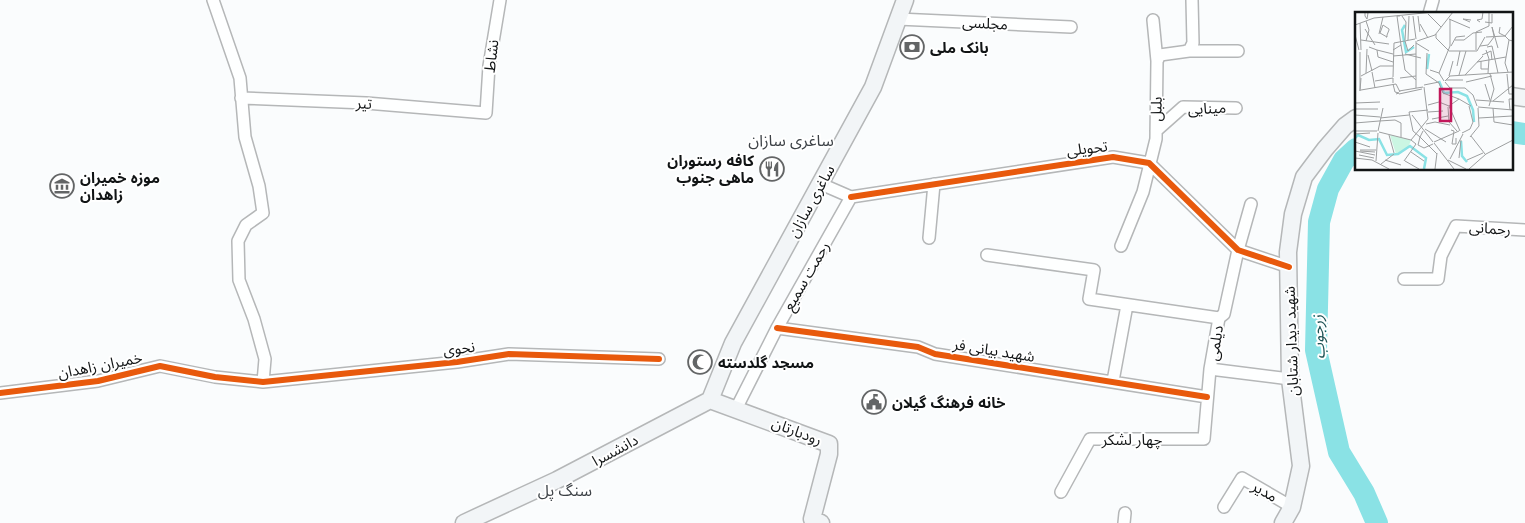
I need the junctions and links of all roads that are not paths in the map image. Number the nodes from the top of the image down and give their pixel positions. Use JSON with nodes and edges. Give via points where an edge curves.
{"nodes":[{"id":1,"x":213,"y":0,"type":"edge"},
{"id":2,"x":500,"y":0,"type":"edge"},
{"id":3,"x":905,"y":0,"type":"edge"},
{"id":4,"x":1192,"y":0,"type":"edge"},
{"id":5,"x":898,"y":19,"type":"junction"},
{"id":6,"x":1153,"y":20,"type":"dead end"},
{"id":7,"x":1071,"y":27,"type":"dead end"},
{"id":8,"x":1186,"y":51,"type":"junction"},
{"id":9,"x":1238,"y":51,"type":"dead end"},
{"id":10,"x":1158,"y":58,"type":"junction"},
{"id":11,"x":1512,"y":96,"type":"edge"},
{"id":12,"x":241,"y":98,"type":"junction"},
{"id":13,"x":1525,"y":98,"type":"edge"},
{"id":14,"x":1236,"y":108,"type":"dead end"},
{"id":15,"x":486,"y":113,"type":"joint"},
{"id":16,"x":1355,"y":119,"type":"edge"},
{"id":17,"x":1156,"y":131,"type":"junction"},
{"id":18,"x":1149,"y":163,"type":"junction"},
{"id":19,"x":821,"y":184,"type":"junction"},
{"id":20,"x":934,"y":184,"type":"junction"},
{"id":21,"x":851,"y":197,"type":"junction"},
{"id":22,"x":1252,"y":204,"type":"dead end"},
{"id":23,"x":1525,"y":230,"type":"edge"},
{"id":24,"x":930,"y":238,"type":"dead end"},
{"id":25,"x":1121,"y":246,"type":"dead end"},
{"id":26,"x":1238,"y":250,"type":"junction"},
{"id":27,"x":988,"y":255,"type":"dead end"},
{"id":28,"x":1290,"y":266,"type":"junction"},
{"id":29,"x":1404,"y":279,"type":"dead end"},
{"id":30,"x":1127,"y":304,"type":"junction"},
{"id":31,"x":1218,"y":318,"type":"junction"},
{"id":32,"x":777,"y":328,"type":"junction"},
{"id":33,"x":659,"y":358,"type":"dead end"},
{"id":34,"x":1210,"y":369,"type":"junction"},
{"id":35,"x":1290,"y":378,"type":"junction"},
{"id":36,"x":1113,"y":381,"type":"junction"},
{"id":37,"x":263,"y":382,"type":"junction"},
{"id":38,"x":0,"y":393,"type":"edge"},
{"id":39,"x":1207,"y":396,"type":"junction"},
{"id":40,"x":710,"y":400,"type":"junction"},
{"id":41,"x":736,"y":409,"type":"junction"},
{"id":42,"x":1204,"y":439,"type":"joint"},
{"id":43,"x":1061,"y":492,"type":"dead end"},
{"id":44,"x":1292,"y":506,"type":"junction"},
{"id":45,"x":1224,"y":507,"type":"dead end"},
{"id":46,"x":814,"y":522,"type":"edge"},
{"id":47,"x":464,"y":523,"type":"edge"},
{"id":48,"x":1283,"y":523,"type":"edge"}],
"edges":[{"from":1,"to":12,"type":"street","via":[[240,78]]},
{"from":2,"to":15,"type":"street","name":"نشاط","via":[[488,66]]},
{"from":3,"to":5,"type":"street","name":"ساغری سازان"},
{"from":4,"to":8,"type":"street","via":[[1193,43]]},
{"from":5,"to":7,"type":"street","name":"مجلسی"},
{"from":5,"to":19,"type":"street","name":"ساغری سازان","via":[[873,87]]},
{"from":6,"to":10,"type":"street","name":"بلبل"},
{"from":8,"to":9,"type":"street"},
{"from":8,"to":10,"type":"street"},
{"from":10,"to":17,"type":"street","name":"بلبل"},
{"from":11,"to":13,"type":"street"},
{"from":12,"to":15,"type":"street","name":"تیر","via":[[366,103]]},
{"from":12,"to":37,"type":"street","via":[[245,136],[263,213],[246,225],[238,241],[239,280],[265,359]]},
{"from":14,"to":17,"type":"street","name":"مینایی","via":[[1183,107]]},
{"from":16,"to":28,"type":"street","name":"شهید دیدار شتابان","via":[[1345,126],[1304,177],[1293,214],[1288,252]]},
{"from":17,"to":18,"type":"street","name":"بلبل"},
{"from":18,"to":20,"type":"street","name":"تحویلی","via":[[1113,157]]},
{"from":18,"to":25,"type":"street","name":"بلبل","via":[[1144,192]]},
{"from":18,"to":26,"type":"street"},
{"from":19,"to":21,"type":"street"},
{"from":19,"to":40,"type":"street","name":"ساغری سازان","via":[[733,343]]},
{"from":20,"to":21,"type":"street","name":"تحویلی"},
{"from":20,"to":24,"type":"street"},
{"from":21,"to":32,"type":"street","name":"رحمت سمیع"},
{"from":22,"to":26,"type":"street","name":"دیلمی"},
{"from":23,"to":29,"type":"street","name":"رحمانی","via":[[1456,226],[1442,256],[1438,279]]},
{"from":26,"to":28,"type":"street"},
{"from":26,"to":31,"type":"street","name":"دیلمی","via":[[1224,314]]},
{"from":27,"to":30,"type":"street","via":[[1094,270],[1089,299]]},
{"from":28,"to":35,"type":"street","name":"شهید دیدار شتابان"},
{"from":30,"to":31,"type":"street"},
{"from":30,"to":36,"type":"street"},
{"from":31,"to":34,"type":"street","name":"دیلمی"},
{"from":32,"to":36,"type":"street","name":"شهید بیانی فر","via":[[918,347],[935,354]]},
{"from":32,"to":41,"type":"street","name":"رحمت سمیع"},
{"from":33,"to":37,"type":"street","name":"نحوی","via":[[509,354]]},
{"from":34,"to":35,"type":"street"},
{"from":34,"to":39,"type":"street","name":"دیلمی"},
{"from":35,"to":44,"type":"street","name":"شهید دیدار شتابان","via":[[1301,466]]},
{"from":36,"to":39,"type":"street","name":"شهید بیانی فر"},
{"from":37,"to":38,"type":"street","name":"خمیران زاهدان","via":[[160,366],[98,381]]},
{"from":39,"to":42,"type":"street","name":"دیلمی"},
{"from":40,"to":41,"type":"street","name":"رودبارتان"},
{"from":40,"to":47,"type":"street","name":"دانشسرا","via":[[557,480]]},
{"from":41,"to":46,"type":"street","name":"رودبارتان","via":[[829,444]]},
{"from":42,"to":43,"type":"street","name":"چهار لشکر","via":[[1090,439]]},
{"from":44,"to":45,"type":"street","name":"مدیر","via":[[1242,478]]},
{"from":44,"to":48,"type":"street","name":"شهید دیدار شتابان"}]}
